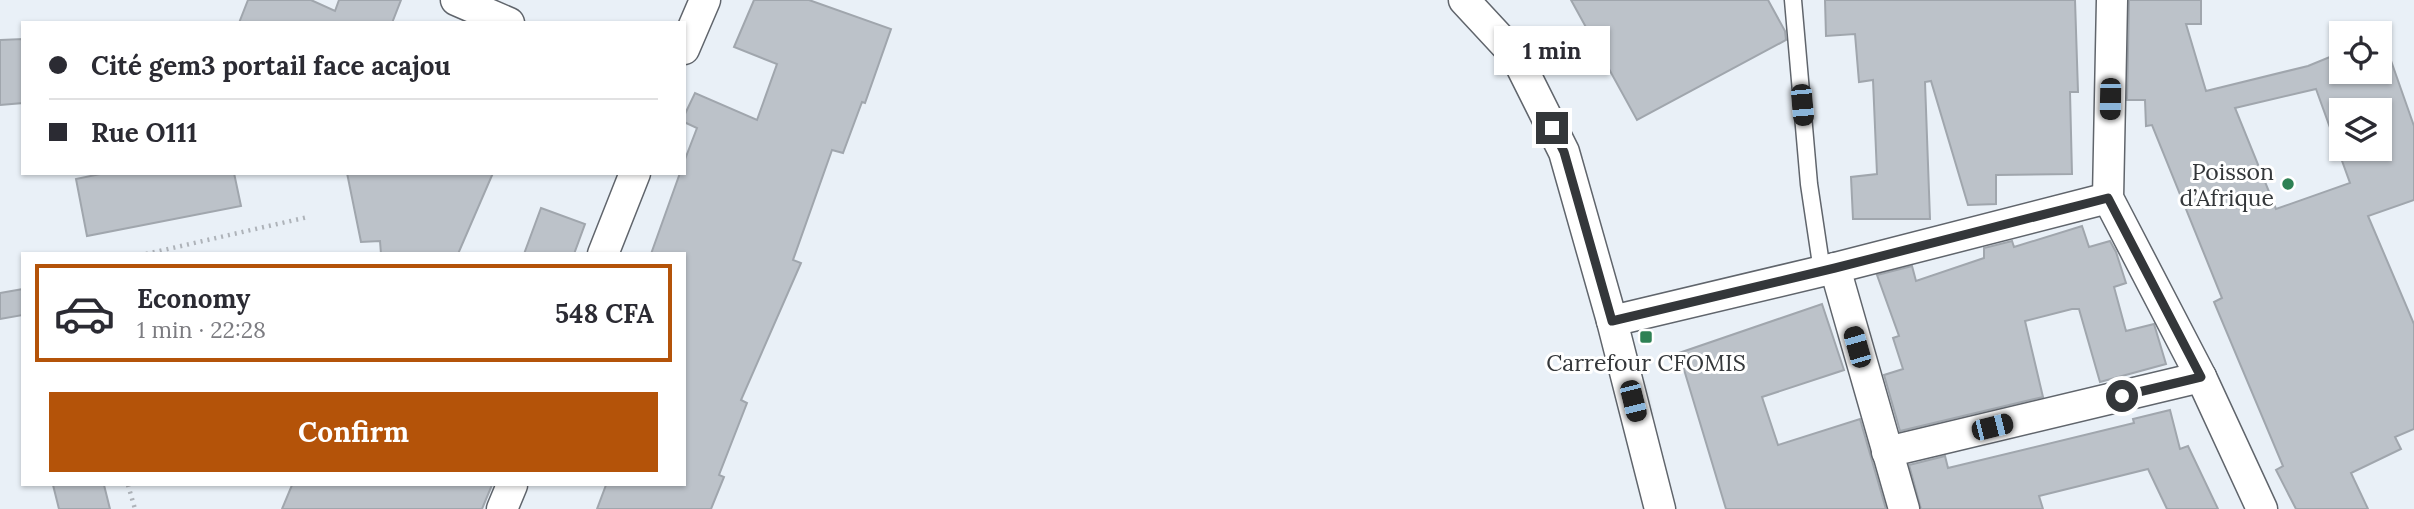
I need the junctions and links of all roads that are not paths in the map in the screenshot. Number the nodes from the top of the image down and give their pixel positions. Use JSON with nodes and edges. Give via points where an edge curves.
{"nodes":[{"id":1,"x":456,"y":0,"type":"edge"},
{"id":2,"x":705,"y":0,"type":"edge"},
{"id":3,"x":1464,"y":0,"type":"edge"},
{"id":4,"x":1793,"y":0,"type":"edge"},
{"id":5,"x":2112,"y":0,"type":"edge"},
{"id":6,"x":504,"y":21,"type":"edge"},
{"id":7,"x":686,"y":44,"type":"edge"},
{"id":8,"x":634,"y":175,"type":"edge"},
{"id":9,"x":2108,"y":198,"type":"junction"},
{"id":10,"x":604,"y":252,"type":"edge"},
{"id":11,"x":1829,"y":270,"type":"junction"},
{"id":12,"x":1612,"y":321,"type":"junction"},
{"id":13,"x":2201,"y":377,"type":"junction"},
{"id":14,"x":1887,"y":452,"type":"junction"},
{"id":15,"x":512,"y":486,"type":"edge"},
{"id":16,"x":502,"y":509,"type":"edge"},
{"id":17,"x":1660,"y":509,"type":"edge"},
{"id":18,"x":1904,"y":509,"type":"edge"},
{"id":19,"x":2262,"y":509,"type":"edge"}],
"edges":[{"from":1,"to":6,"type":"street"},
{"from":2,"to":7,"type":"street"},
{"from":3,"to":12,"type":"street","via":[[1516,56],[1564,152]]},
{"from":4,"to":11,"type":"lane","via":[[1809,184]]},
{"from":5,"to":9,"type":"street"},
{"from":8,"to":10,"type":"street"},
{"from":9,"to":11,"type":"street"},
{"from":9,"to":13,"type":"street"},
{"from":11,"to":12,"type":"street"},
{"from":11,"to":14,"type":"street"},
{"from":12,"to":17,"type":"street"},
{"from":13,"to":14,"type":"street"},
{"from":13,"to":19,"type":"street"},
{"from":14,"to":18,"type":"street"},
{"from":15,"to":16,"type":"street"}]}
